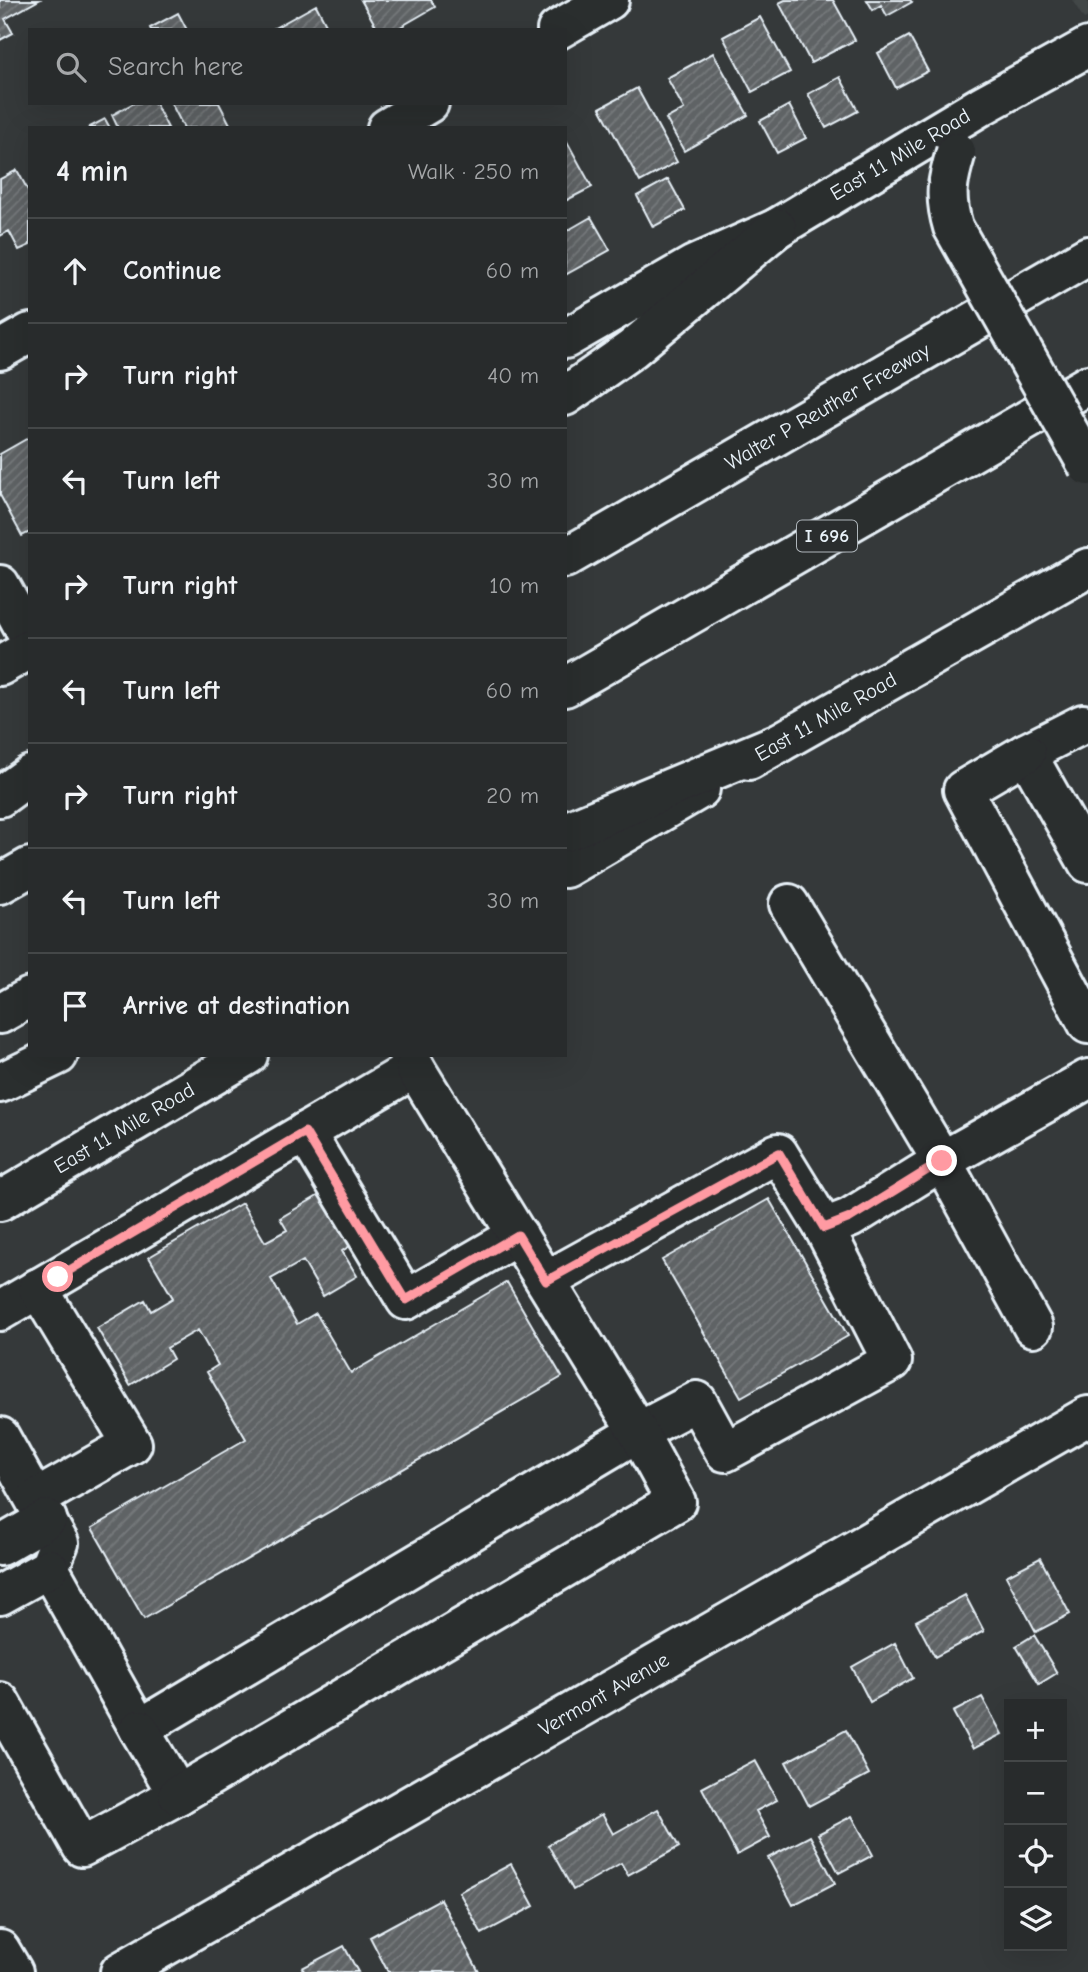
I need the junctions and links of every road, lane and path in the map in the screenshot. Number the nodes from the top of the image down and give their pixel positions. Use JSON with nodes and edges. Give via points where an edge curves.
{"nodes":[{"id":1,"x":609,"y":0,"type":"edge"},
{"id":2,"x":560,"y":28,"type":"edge"},
{"id":3,"x":1088,"y":47,"type":"edge"},
{"id":4,"x":426,"y":105,"type":"edge"},
{"id":5,"x":981,"y":106,"type":"junction"},
{"id":6,"x":390,"y":126,"type":"edge"},
{"id":7,"x":777,"y":228,"type":"junction"},
{"id":8,"x":1088,"y":257,"type":"edge"},
{"id":9,"x":28,"y":333,"type":"edge"},
{"id":10,"x":567,"y":338,"type":"edge"},
{"id":11,"x":0,"y":350,"type":"edge"},
{"id":12,"x":1088,"y":385,"type":"edge"},
{"id":13,"x":567,"y":395,"type":"edge"},
{"id":14,"x":1088,"y":466,"type":"edge"},
{"id":15,"x":567,"y":557,"type":"edge"},
{"id":16,"x":1088,"y":568,"type":"edge"},
{"id":17,"x":0,"y":585,"type":"edge"},
{"id":18,"x":28,"y":635,"type":"edge"},
{"id":19,"x":28,"y":650,"type":"edge"},
{"id":20,"x":0,"y":666,"type":"edge"},
{"id":21,"x":567,"y":686,"type":"edge"},
{"id":22,"x":1086,"y":726,"type":"edge"},
{"id":23,"x":779,"y":743,"type":"junction"},
{"id":24,"x":1027,"y":753,"type":"junction"},
{"id":25,"x":28,"y":776,"type":"edge"},
{"id":26,"x":0,"y":797,"type":"edge"},
{"id":27,"x":567,"y":831,"type":"edge"},
{"id":28,"x":1088,"y":863,"type":"edge"},
{"id":29,"x":567,"y":867,"type":"edge"},
{"id":30,"x":28,"y":868,"type":"edge"},
{"id":31,"x":0,"y":884,"type":"edge"},
{"id":32,"x":789,"y":904,"type":"dead end"},
{"id":33,"x":28,"y":998,"type":"edge"},
{"id":34,"x":0,"y":1014,"type":"edge"},
{"id":35,"x":1088,"y":1024,"type":"edge"},
{"id":36,"x":54,"y":1057,"type":"edge"},
{"id":37,"x":245,"y":1057,"type":"edge"},
{"id":38,"x":412,"y":1062,"type":"edge"},
{"id":39,"x":1088,"y":1079,"type":"edge"},
{"id":40,"x":0,"y":1083,"type":"edge"},
{"id":41,"x":305,"y":1132,"type":"junction"},
{"id":42,"x":942,"y":1161,"type":"junction"},
{"id":43,"x":0,"y":1201,"type":"edge"},
{"id":44,"x":824,"y":1228,"type":"junction"},
{"id":45,"x":518,"y":1235,"type":"junction"},
{"id":46,"x":546,"y":1281,"type":"junction"},
{"id":47,"x":38,"y":1288,"type":"junction"},
{"id":48,"x":0,"y":1311,"type":"edge"},
{"id":49,"x":1033,"y":1327,"type":"dead end"},
{"id":50,"x":1088,"y":1416,"type":"edge"},
{"id":51,"x":638,"y":1432,"type":"junction"},
{"id":52,"x":0,"y":1437,"type":"edge"},
{"id":53,"x":42,"y":1509,"type":"junction"},
{"id":54,"x":0,"y":1546,"type":"edge"},
{"id":55,"x":49,"y":1568,"type":"junction"},
{"id":56,"x":0,"y":1595,"type":"edge"},
{"id":57,"x":0,"y":1702,"type":"edge"},
{"id":58,"x":139,"y":1729,"type":"junction"},
{"id":59,"x":178,"y":1795,"type":"junction"},
{"id":60,"x":0,"y":1950,"type":"edge"},
{"id":61,"x":13,"y":1972,"type":"edge"},
{"id":62,"x":120,"y":1972,"type":"edge"}],
"edges":[{"from":1,"to":2,"type":"main road"},
{"from":3,"to":5,"type":"main road","name":"East 11 Mile Road"},
{"from":4,"to":6,"type":"main road"},
{"from":5,"to":7,"type":"main road","name":"East 11 Mile Road"},
{"from":5,"to":14,"type":"main road","bridge":true,"via":[[956,152],[948,179],[946,203],[953,227]]},
{"from":7,"to":10,"type":"main road","name":"East 11 Mile Road","via":[[694,265]]},
{"from":7,"to":13,"type":"main road","via":[[632,349]]},
{"from":8,"to":15,"type":"main road","name":"Walter P Reuther Freeway"},
{"from":9,"to":11,"type":"main road"},
{"from":12,"to":21,"type":"main road","number":"I 696"},
{"from":16,"to":23,"type":"main road","name":"East 11 Mile Road"},
{"from":17,"to":18,"type":"main road"},
{"from":19,"to":20,"type":"main road"},
{"from":22,"to":24,"type":"main road"},
{"from":23,"to":27,"type":"main road"},
{"from":23,"to":29,"type":"main road","name":"East 11 Mile Road"},
{"from":24,"to":28,"type":"main road"},
{"from":24,"to":35,"type":"main road","via":[[963,789]]},
{"from":25,"to":26,"type":"main road"},
{"from":30,"to":31,"type":"main road"},
{"from":32,"to":42,"type":"main road"},
{"from":33,"to":34,"type":"main road"},
{"from":36,"to":40,"type":"main road"},
{"from":37,"to":43,"type":"main road","name":"East 11 Mile Road"},
{"from":38,"to":41,"type":"main road"},
{"from":38,"to":45,"type":"main road"},
{"from":39,"to":42,"type":"main road"},
{"from":41,"to":45,"type":"main road","via":[[406,1300]]},
{"from":41,"to":47,"type":"main road"},
{"from":42,"to":44,"type":"main road","via":[[850,1218]]},
{"from":42,"to":49,"type":"main road"},
{"from":44,"to":46,"type":"main road","via":[[779,1153]]},
{"from":44,"to":51,"type":"main road","via":[[892,1361],[725,1452],[697,1401]]},
{"from":45,"to":46,"type":"main road"},
{"from":46,"to":51,"type":"main road"},
{"from":47,"to":48,"type":"main road"},
{"from":47,"to":53,"type":"main road","via":[[132,1444]]},
{"from":50,"to":62,"type":"main road","name":"Vermont Avenue"},
{"from":51,"to":58,"type":"main road"},
{"from":51,"to":59,"type":"main road","via":[[677,1502]]},
{"from":52,"to":53,"type":"main road"},
{"from":53,"to":54,"type":"main road"},
{"from":53,"to":55,"type":"main road","via":[[59,1544]]},
{"from":55,"to":56,"type":"main road"},
{"from":55,"to":58,"type":"main road"},
{"from":57,"to":59,"type":"main road","via":[[82,1847]]},
{"from":58,"to":59,"type":"main road"},
{"from":60,"to":61,"type":"main road"}]}
